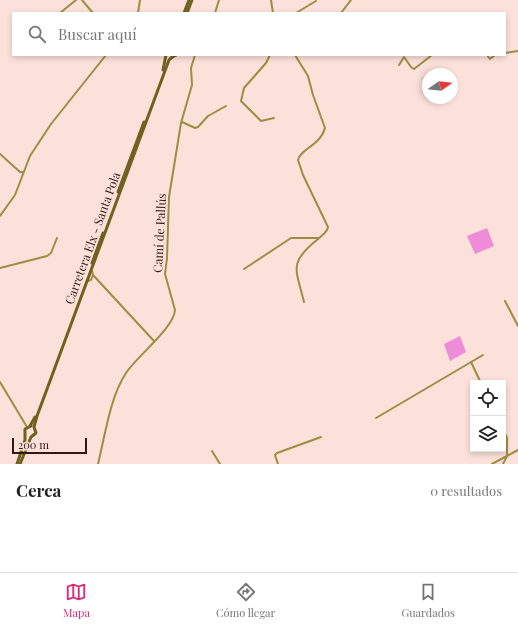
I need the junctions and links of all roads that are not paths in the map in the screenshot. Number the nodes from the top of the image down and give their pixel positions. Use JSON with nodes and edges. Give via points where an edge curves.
{"nodes":[{"id":1,"x":76,"y":0,"type":"edge"},
{"id":2,"x":82,"y":0,"type":"edge"},
{"id":3,"x":140,"y":0,"type":"edge"},
{"id":4,"x":191,"y":0,"type":"edge"},
{"id":5,"x":219,"y":0,"type":"edge"},
{"id":6,"x":271,"y":0,"type":"edge"},
{"id":7,"x":351,"y":0,"type":"edge"},
{"id":8,"x":316,"y":1,"type":"edge"},
{"id":9,"x":61,"y":12,"type":"edge"},
{"id":10,"x":92,"y":12,"type":"edge"},
{"id":11,"x":138,"y":12,"type":"edge"},
{"id":12,"x":186,"y":12,"type":"edge"},
{"id":13,"x":215,"y":12,"type":"edge"},
{"id":14,"x":273,"y":12,"type":"edge"},
{"id":15,"x":298,"y":12,"type":"edge"},
{"id":16,"x":342,"y":12,"type":"edge"},
{"id":17,"x":518,"y":51,"type":"edge"},
{"id":18,"x":506,"y":53,"type":"edge"},
{"id":19,"x":105,"y":56,"type":"edge"},
{"id":20,"x":166,"y":56,"type":"edge"},
{"id":21,"x":168,"y":56,"type":"edge"},
{"id":22,"x":174,"y":56,"type":"edge"},
{"id":23,"x":195,"y":56,"type":"edge"},
{"id":24,"x":270,"y":56,"type":"edge"},
{"id":25,"x":296,"y":56,"type":"edge"},
{"id":26,"x":404,"y":56,"type":"edge"},
{"id":27,"x":404,"y":56,"type":"edge"},
{"id":28,"x":431,"y":56,"type":"edge"},
{"id":29,"x":171,"y":58,"type":"junction"},
{"id":30,"x":399,"y":64,"type":"dead end"},
{"id":31,"x":226,"y":106,"type":"dead end"},
{"id":32,"x":274,"y":118,"type":"dead end"},
{"id":33,"x":182,"y":122,"type":"junction"},
{"id":34,"x":0,"y":154,"type":"edge"},
{"id":35,"x":23,"y":172,"type":"junction"},
{"id":36,"x":0,"y":216,"type":"edge"},
{"id":37,"x":320,"y":237,"type":"junction"},
{"id":38,"x":57,"y":238,"type":"dead end"},
{"id":39,"x":0,"y":268,"type":"edge"},
{"id":40,"x":244,"y":269,"type":"dead end"},
{"id":41,"x":91,"y":270,"type":"junction"},
{"id":42,"x":93,"y":275,"type":"junction"},
{"id":43,"x":87,"y":281,"type":"junction"},
{"id":44,"x":505,"y":301,"type":"dead end"},
{"id":45,"x":304,"y":302,"type":"dead end"},
{"id":46,"x":518,"y":326,"type":"edge"},
{"id":47,"x":154,"y":341,"type":"junction"},
{"id":48,"x":483,"y":355,"type":"dead end"},
{"id":49,"x":471,"y":362,"type":"junction"},
{"id":50,"x":480,"y":380,"type":"edge"},
{"id":51,"x":0,"y":382,"type":"edge"},
{"id":52,"x":376,"y":418,"type":"dead end"},
{"id":53,"x":29,"y":426,"type":"junction"},
{"id":54,"x":34,"y":427,"type":"junction"},
{"id":55,"x":26,"y":435,"type":"junction"},
{"id":56,"x":506,"y":436,"type":"edge"},
{"id":57,"x":31,"y":437,"type":"junction"},
{"id":58,"x":321,"y":437,"type":"dead end"},
{"id":59,"x":518,"y":450,"type":"edge"},
{"id":60,"x":212,"y":451,"type":"dead end"},
{"id":61,"x":507,"y":456,"type":"junction"},
{"id":62,"x":19,"y":464,"type":"edge"},
{"id":63,"x":98,"y":464,"type":"edge"},
{"id":64,"x":220,"y":464,"type":"edge"},
{"id":65,"x":278,"y":464,"type":"edge"},
{"id":66,"x":492,"y":464,"type":"edge"},
{"id":67,"x":503,"y":464,"type":"edge"}],
"edges":[{"from":1,"to":9,"type":"street"},
{"from":2,"to":10,"type":"street"},
{"from":3,"to":11,"type":"street"},
{"from":4,"to":12,"type":"main road"},
{"from":5,"to":13,"type":"street"},
{"from":6,"to":14,"type":"street"},
{"from":7,"to":16,"type":"street"},
{"from":8,"to":15,"type":"street"},
{"from":17,"to":18,"type":"street"},
{"from":19,"to":35,"type":"street","via":[[52,124],[30,156]]},
{"from":20,"to":53,"type":"main road","name":"Carretera Elx - Santa Pola","via":[[164,68]]},
{"from":21,"to":29,"type":"main road"},
{"from":22,"to":29,"type":"main road"},
{"from":23,"to":33,"type":"street","name":"Camí de Pallús","via":[[191,68],[192,85]]},
{"from":24,"to":32,"type":"street","via":[[244,88],[241,102],[261,121]]},
{"from":25,"to":37,"type":"street","via":[[308,76],[325,128],[320,138],[301,154],[298,160],[328,227]]},
{"from":26,"to":28,"type":"street","via":[[414,69]]},
{"from":27,"to":30,"type":"street"},
{"from":29,"to":41,"type":"main road","name":"Carretera Elx - Santa Pola","via":[[168,60]]},
{"from":31,"to":33,"type":"street","via":[[208,116],[198,127]]},
{"from":33,"to":47,"type":"street","name":"Camí de Pallús","via":[[169,197],[164,274],[175,310],[172,320]]},
{"from":34,"to":35,"type":"street"},
{"from":35,"to":36,"type":"street","via":[[15,195]]},
{"from":37,"to":40,"type":"street","via":[[291,238]]},
{"from":37,"to":45,"type":"street","via":[[303,251],[296,265]]},
{"from":38,"to":39,"type":"street","via":[[51,253],[47,256]]},
{"from":41,"to":42,"type":"street"},
{"from":41,"to":43,"type":"main road","name":"Carretera Elx - Santa Pola"},
{"from":42,"to":43,"type":"street","via":[[91,280]]},
{"from":42,"to":47,"type":"street"},
{"from":43,"to":54,"type":"main road","name":"Carretera Elx - Santa Pola"},
{"from":44,"to":46,"type":"street"},
{"from":47,"to":63,"type":"street","name":"Camí de Pallús","via":[[120,383],[107,421]]},
{"from":48,"to":49,"type":"street"},
{"from":49,"to":50,"type":"street"},
{"from":49,"to":52,"type":"street"},
{"from":51,"to":53,"type":"street"},
{"from":53,"to":54,"type":"main road"},
{"from":53,"to":55,"type":"main road","via":[[25,430]]},
{"from":54,"to":57,"type":"main road","via":[[36,433]]},
{"from":55,"to":57,"type":"main road"},
{"from":55,"to":62,"type":"main road"},
{"from":56,"to":61,"type":"street"},
{"from":57,"to":62,"type":"main road"},
{"from":58,"to":65,"type":"street","via":[[277,453],[275,455]]},
{"from":59,"to":61,"type":"street"},
{"from":60,"to":64,"type":"street"},
{"from":61,"to":66,"type":"street"},
{"from":61,"to":67,"type":"street"}]}
